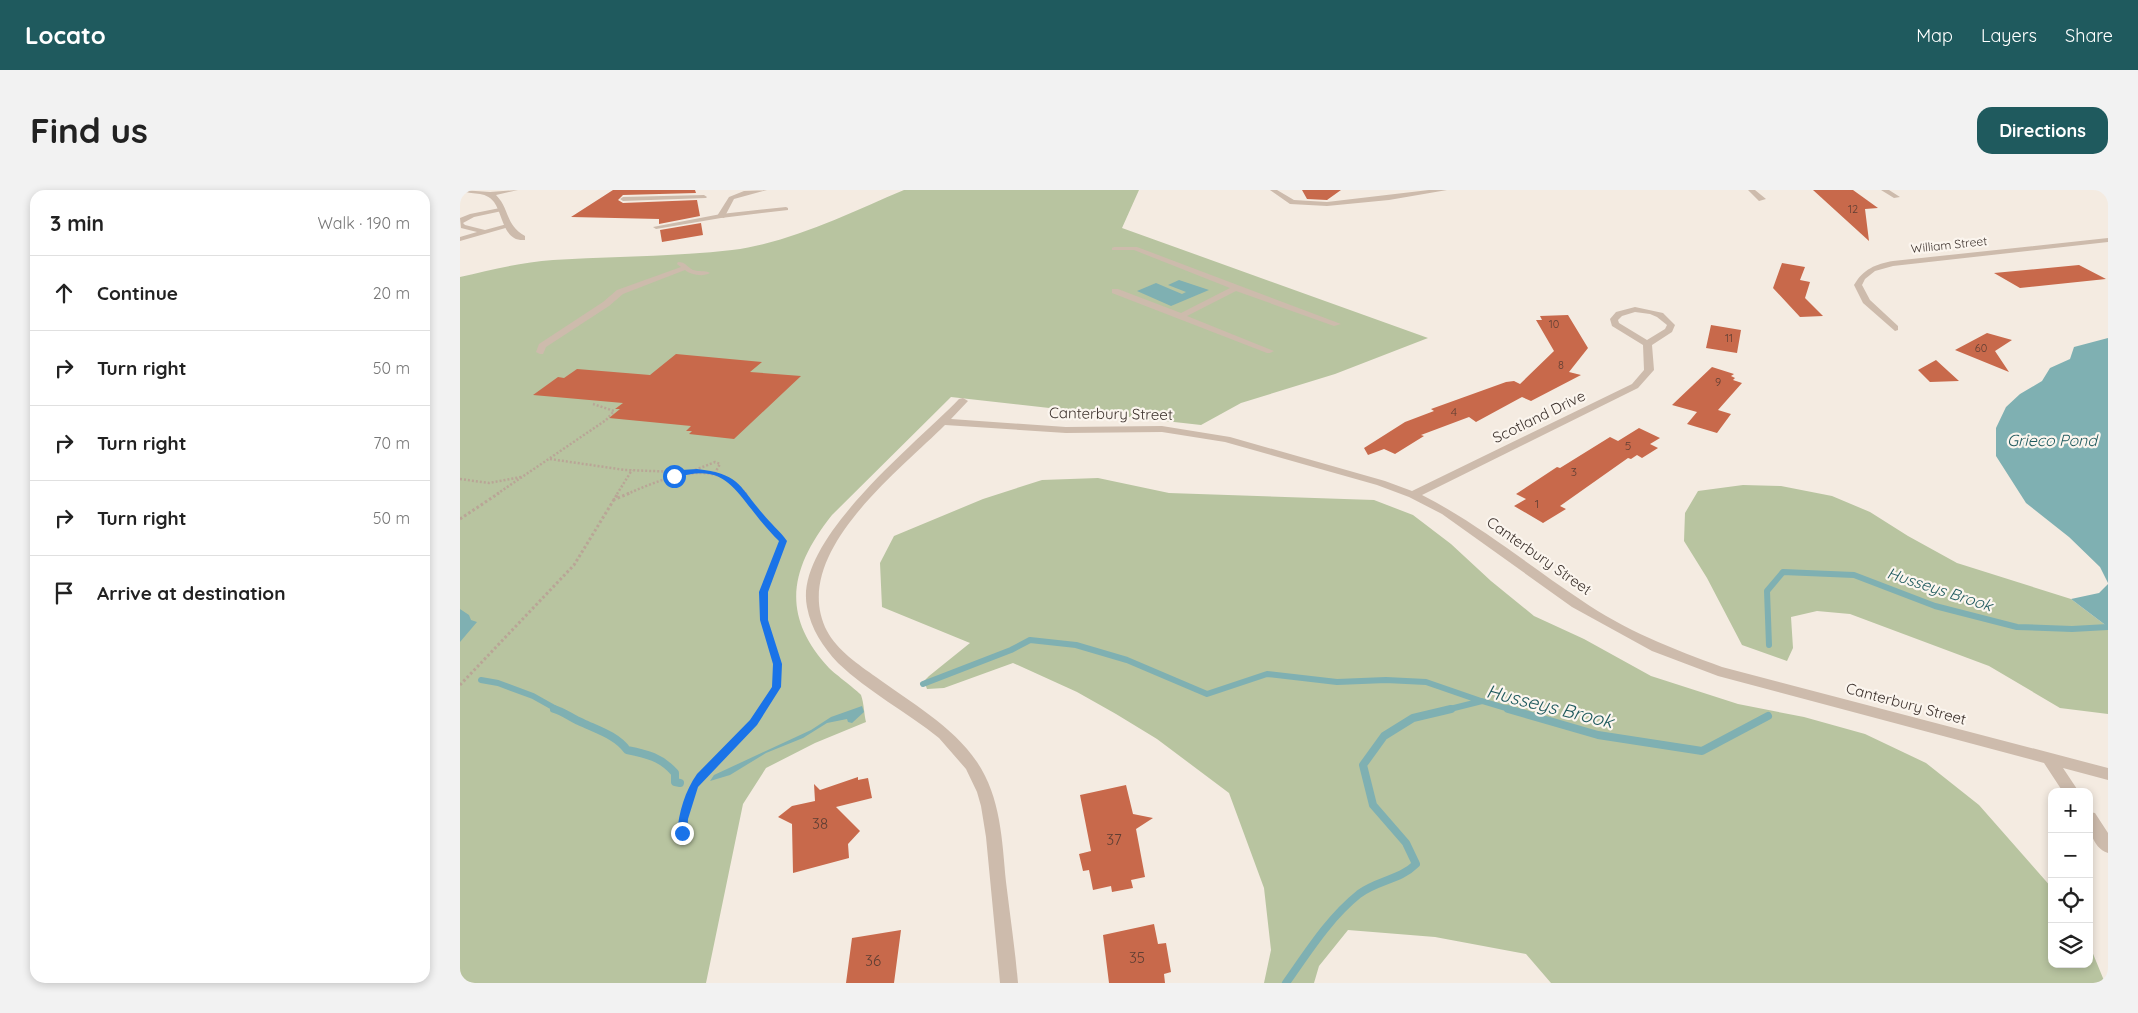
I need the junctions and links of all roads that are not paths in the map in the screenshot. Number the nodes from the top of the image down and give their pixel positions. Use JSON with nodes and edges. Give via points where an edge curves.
{"nodes":[{"id":1,"x":462,"y":190,"type":"edge"},
{"id":2,"x":515,"y":190,"type":"edge"},
{"id":3,"x":652,"y":190,"type":"edge"},
{"id":4,"x":764,"y":190,"type":"edge"},
{"id":5,"x":1273,"y":190,"type":"edge"},
{"id":6,"x":1440,"y":190,"type":"edge"},
{"id":7,"x":1444,"y":190,"type":"edge"},
{"id":8,"x":1751,"y":190,"type":"edge"},
{"id":9,"x":1884,"y":190,"type":"edge"},
{"id":10,"x":491,"y":194,"type":"junction"},
{"id":11,"x":704,"y":197,"type":"dead end"},
{"id":12,"x":1896,"y":197,"type":"dead end"},
{"id":13,"x":646,"y":198,"type":"junction"},
{"id":14,"x":623,"y":199,"type":"dead end"},
{"id":15,"x":1762,"y":199,"type":"dead end"},
{"id":16,"x":500,"y":210,"type":"junction"},
{"id":17,"x":786,"y":210,"type":"dead end"},
{"id":18,"x":721,"y":216,"type":"junction"},
{"id":19,"x":508,"y":226,"type":"junction"},
{"id":20,"x":656,"y":227,"type":"dead end"},
{"id":21,"x":486,"y":232,"type":"junction"},
{"id":22,"x":522,"y":238,"type":"dead end"},
{"id":23,"x":460,"y":239,"type":"edge"},
{"id":24,"x":2108,"y":240,"type":"edge"},
{"id":25,"x":1114,"y":250,"type":"dead end"},
{"id":26,"x":706,"y":273,"type":"dead end"},
{"id":27,"x":1236,"y":288,"type":"junction"},
{"id":28,"x":1115,"y":290,"type":"dead end"},
{"id":29,"x":1181,"y":316,"type":"junction"},
{"id":30,"x":1337,"y":324,"type":"dead end"},
{"id":31,"x":1895,"y":328,"type":"dead end"},
{"id":32,"x":1647,"y":344,"type":"junction"},
{"id":33,"x":1270,"y":351,"type":"dead end"},
{"id":34,"x":540,"y":352,"type":"dead end"},
{"id":35,"x":963,"y":401,"type":"dead end"},
{"id":36,"x":943,"y":422,"type":"junction"},
{"id":37,"x":1413,"y":495,"type":"junction"},
{"id":38,"x":2049,"y":759,"type":"junction"},
{"id":39,"x":2108,"y":774,"type":"edge"},
{"id":40,"x":2068,"y":788,"type":"edge"},
{"id":41,"x":2093,"y":824,"type":"edge"},
{"id":42,"x":2108,"y":846,"type":"edge"},
{"id":43,"x":1009,"y":983,"type":"edge"}],
"edges":[{"from":1,"to":10,"type":"street"},
{"from":2,"to":10,"type":"street"},
{"from":3,"to":13,"type":"lane"},
{"from":4,"to":18,"type":"street","via":[[731,198]]},
{"from":5,"to":6,"type":"street","via":[[1292,201],[1304,203],[1349,202]]},
{"from":6,"to":7,"type":"street"},
{"from":8,"to":15,"type":"street"},
{"from":9,"to":12,"type":"street"},
{"from":10,"to":16,"type":"street"},
{"from":11,"to":13,"type":"lane"},
{"from":13,"to":14,"type":"lane"},
{"from":16,"to":19,"type":"street"},
{"from":16,"to":21,"type":"lane","via":[[472,215],[460,223]]},
{"from":17,"to":18,"type":"lane"},
{"from":18,"to":20,"type":"lane"},
{"from":19,"to":21,"type":"lane"},
{"from":19,"to":22,"type":"street","via":[[511,233]]},
{"from":21,"to":23,"type":"lane"},
{"from":24,"to":31,"type":"street","name":"William Street","via":[[1879,266],[1865,274],[1858,286],[1866,301]]},
{"from":25,"to":27,"type":"lane","via":[[1135,248]]},
{"from":26,"to":34,"type":"lane","via":[[692,272],[683,266],[620,292],[542,346]]},
{"from":27,"to":29,"type":"lane"},
{"from":27,"to":30,"type":"lane"},
{"from":28,"to":29,"type":"lane"},
{"from":29,"to":33,"type":"lane"},
{"from":32,"to":32,"type":"street","via":[[1618,327],[1615,316],[1625,311],[1642,311],[1668,320],[1669,330]]},
{"from":32,"to":37,"type":"street","name":"Scotland Drive","via":[[1649,370],[1635,386]]},
{"from":35,"to":36,"type":"street"},
{"from":36,"to":37,"type":"street","name":"Canterbury Street","via":[[1066,430],[1162,429],[1208,436],[1275,452]]},
{"from":36,"to":43,"type":"street","via":[[866,495],[834,534],[822,554],[814,577],[812,597],[815,618],[842,658],[937,730],[971,765],[981,785],[993,827]]},
{"from":37,"to":38,"type":"street","name":"Canterbury Street","via":[[1488,539],[1577,604],[1657,648],[1718,671]]},
{"from":38,"to":39,"type":"street","name":"Canterbury Street"},
{"from":38,"to":40,"type":"street"},
{"from":41,"to":42,"type":"street"}]}
